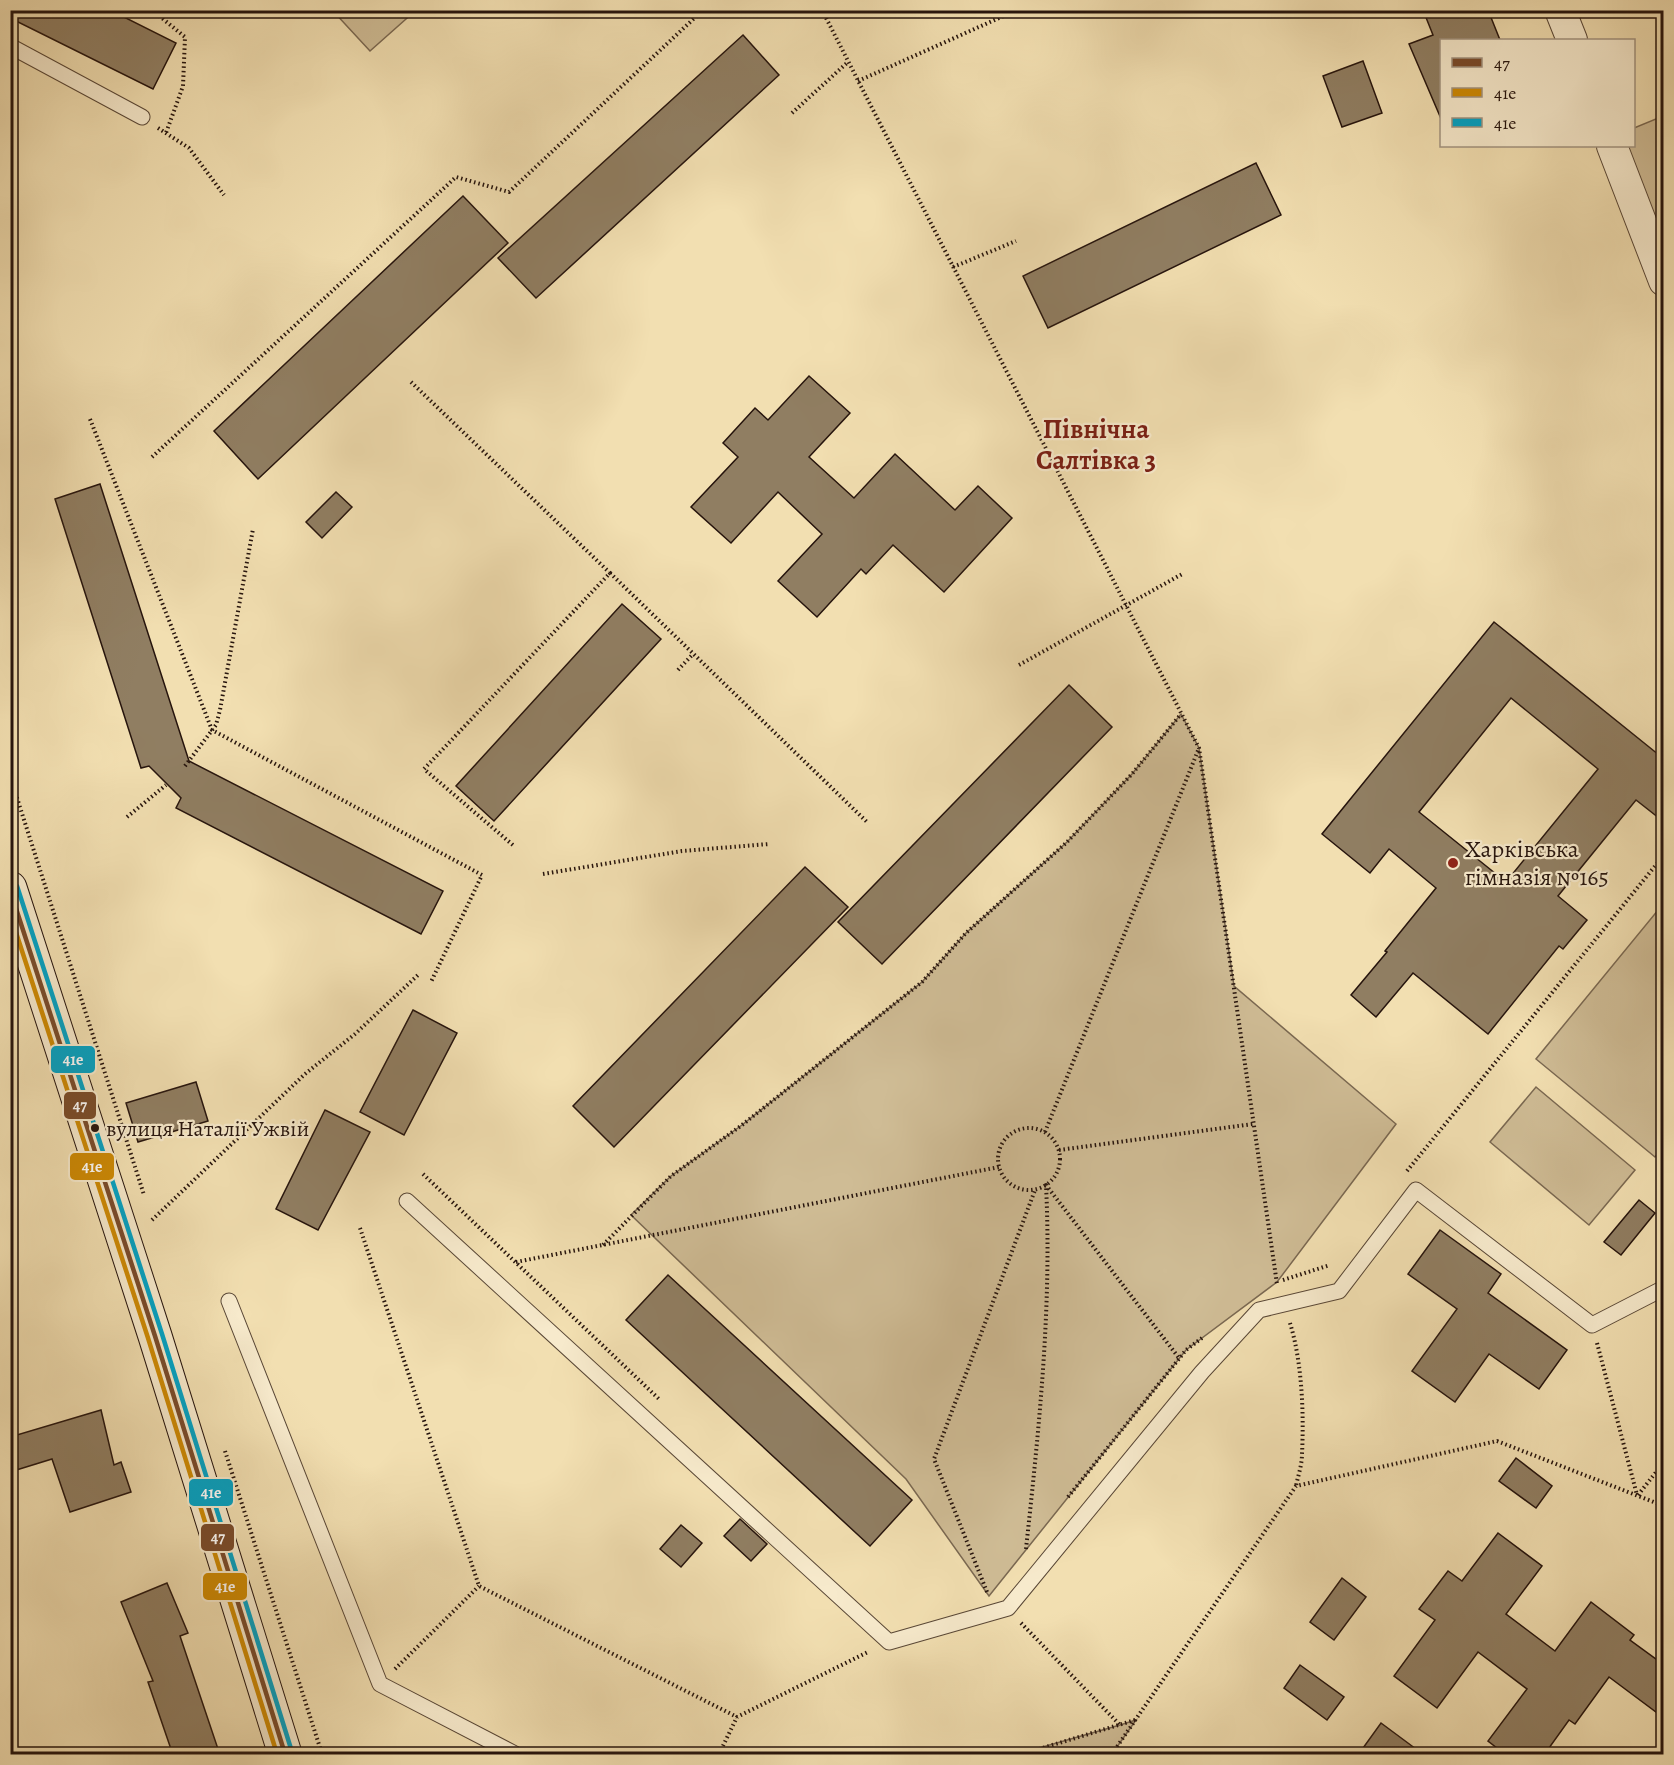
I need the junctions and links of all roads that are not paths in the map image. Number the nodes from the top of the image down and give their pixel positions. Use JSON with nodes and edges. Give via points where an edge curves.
{"nodes":[{"id":1,"x":1560,"y":10,"type":"edge"},
{"id":2,"x":1572,"y":39,"type":"edge"},
{"id":3,"x":10,"y":46,"type":"edge"},
{"id":4,"x":142,"y":117,"type":"road end"},
{"id":5,"x":1612,"y":147,"type":"edge"},
{"id":6,"x":1664,"y":281,"type":"edge"},
{"id":7,"x":10,"y":888,"type":"edge"},
{"id":8,"x":407,"y":1201,"type":"dead end"},
{"id":9,"x":1664,"y":1288,"type":"edge"},
{"id":10,"x":229,"y":1301,"type":"dead end"},
{"id":11,"x":285,"y":1755,"type":"edge"},
{"id":12,"x":515,"y":1755,"type":"edge"}],
"edges":[{"from":1,"to":2,"type":"street"},
{"from":3,"to":4,"type":"lane"},
{"from":5,"to":6,"type":"street"},
{"from":7,"to":11,"type":"main road","via":[[152,1325]]},
{"from":8,"to":9,"type":"lane","via":[[889,1642],[1008,1608],[1209,1364],[1259,1310],[1339,1291],[1416,1190],[1592,1325]]},
{"from":10,"to":12,"type":"lane","via":[[380,1684]]}]}
